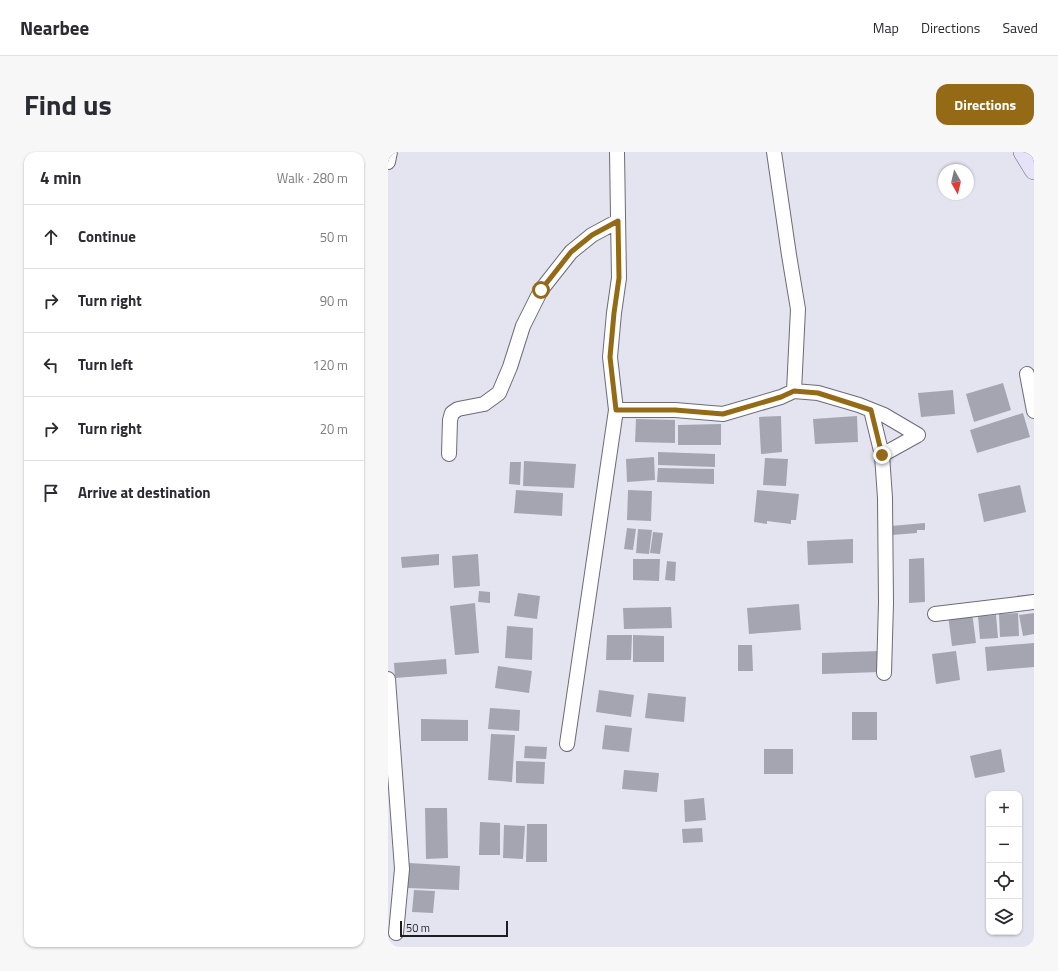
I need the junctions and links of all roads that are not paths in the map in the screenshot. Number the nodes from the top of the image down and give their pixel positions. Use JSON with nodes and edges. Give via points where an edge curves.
{"nodes":[{"id":1,"x":390,"y":152,"type":"edge"},
{"id":2,"x":617,"y":152,"type":"edge"},
{"id":3,"x":774,"y":152,"type":"edge"},
{"id":4,"x":1023,"y":152,"type":"edge"},
{"id":5,"x":388,"y":162,"type":"edge"},
{"id":6,"x":1034,"y":170,"type":"edge"},
{"id":7,"x":618,"y":221,"type":"junction"},
{"id":8,"x":1027,"y":374,"type":"dead end"},
{"id":9,"x":794,"y":391,"type":"junction"},
{"id":10,"x":616,"y":410,"type":"junction"},
{"id":11,"x":871,"y":410,"type":"junction"},
{"id":12,"x":1034,"y":411,"type":"edge"},
{"id":13,"x":449,"y":454,"type":"dead end"},
{"id":14,"x":882,"y":455,"type":"junction"},
{"id":15,"x":1034,"y":602,"type":"edge"},
{"id":16,"x":935,"y":614,"type":"dead end"},
{"id":17,"x":884,"y":673,"type":"dead end"},
{"id":18,"x":388,"y":679,"type":"edge"},
{"id":19,"x":567,"y":744,"type":"dead end"},
{"id":20,"x":396,"y":933,"type":"dead end"}],
"edges":[{"from":1,"to":5,"type":"street"},
{"from":2,"to":7,"type":"street"},
{"from":3,"to":9,"type":"street","via":[[798,309]]},
{"from":4,"to":6,"type":"street"},
{"from":7,"to":10,"type":"street","via":[[619,278],[610,357]]},
{"from":7,"to":13,"type":"street","via":[[592,235],[571,252],[541,290],[523,326],[499,393],[484,404],[458,409],[452,413]]},
{"from":8,"to":12,"type":"street"},
{"from":9,"to":10,"type":"street","via":[[723,414],[675,410]]},
{"from":9,"to":11,"type":"street","via":[[818,393]]},
{"from":10,"to":19,"type":"street"},
{"from":11,"to":14,"type":"street"},
{"from":11,"to":14,"type":"street","via":[[918,435]]},
{"from":14,"to":17,"type":"street","via":[[886,528]]},
{"from":15,"to":16,"type":"street"},
{"from":18,"to":20,"type":"street","via":[[402,868]]}]}
